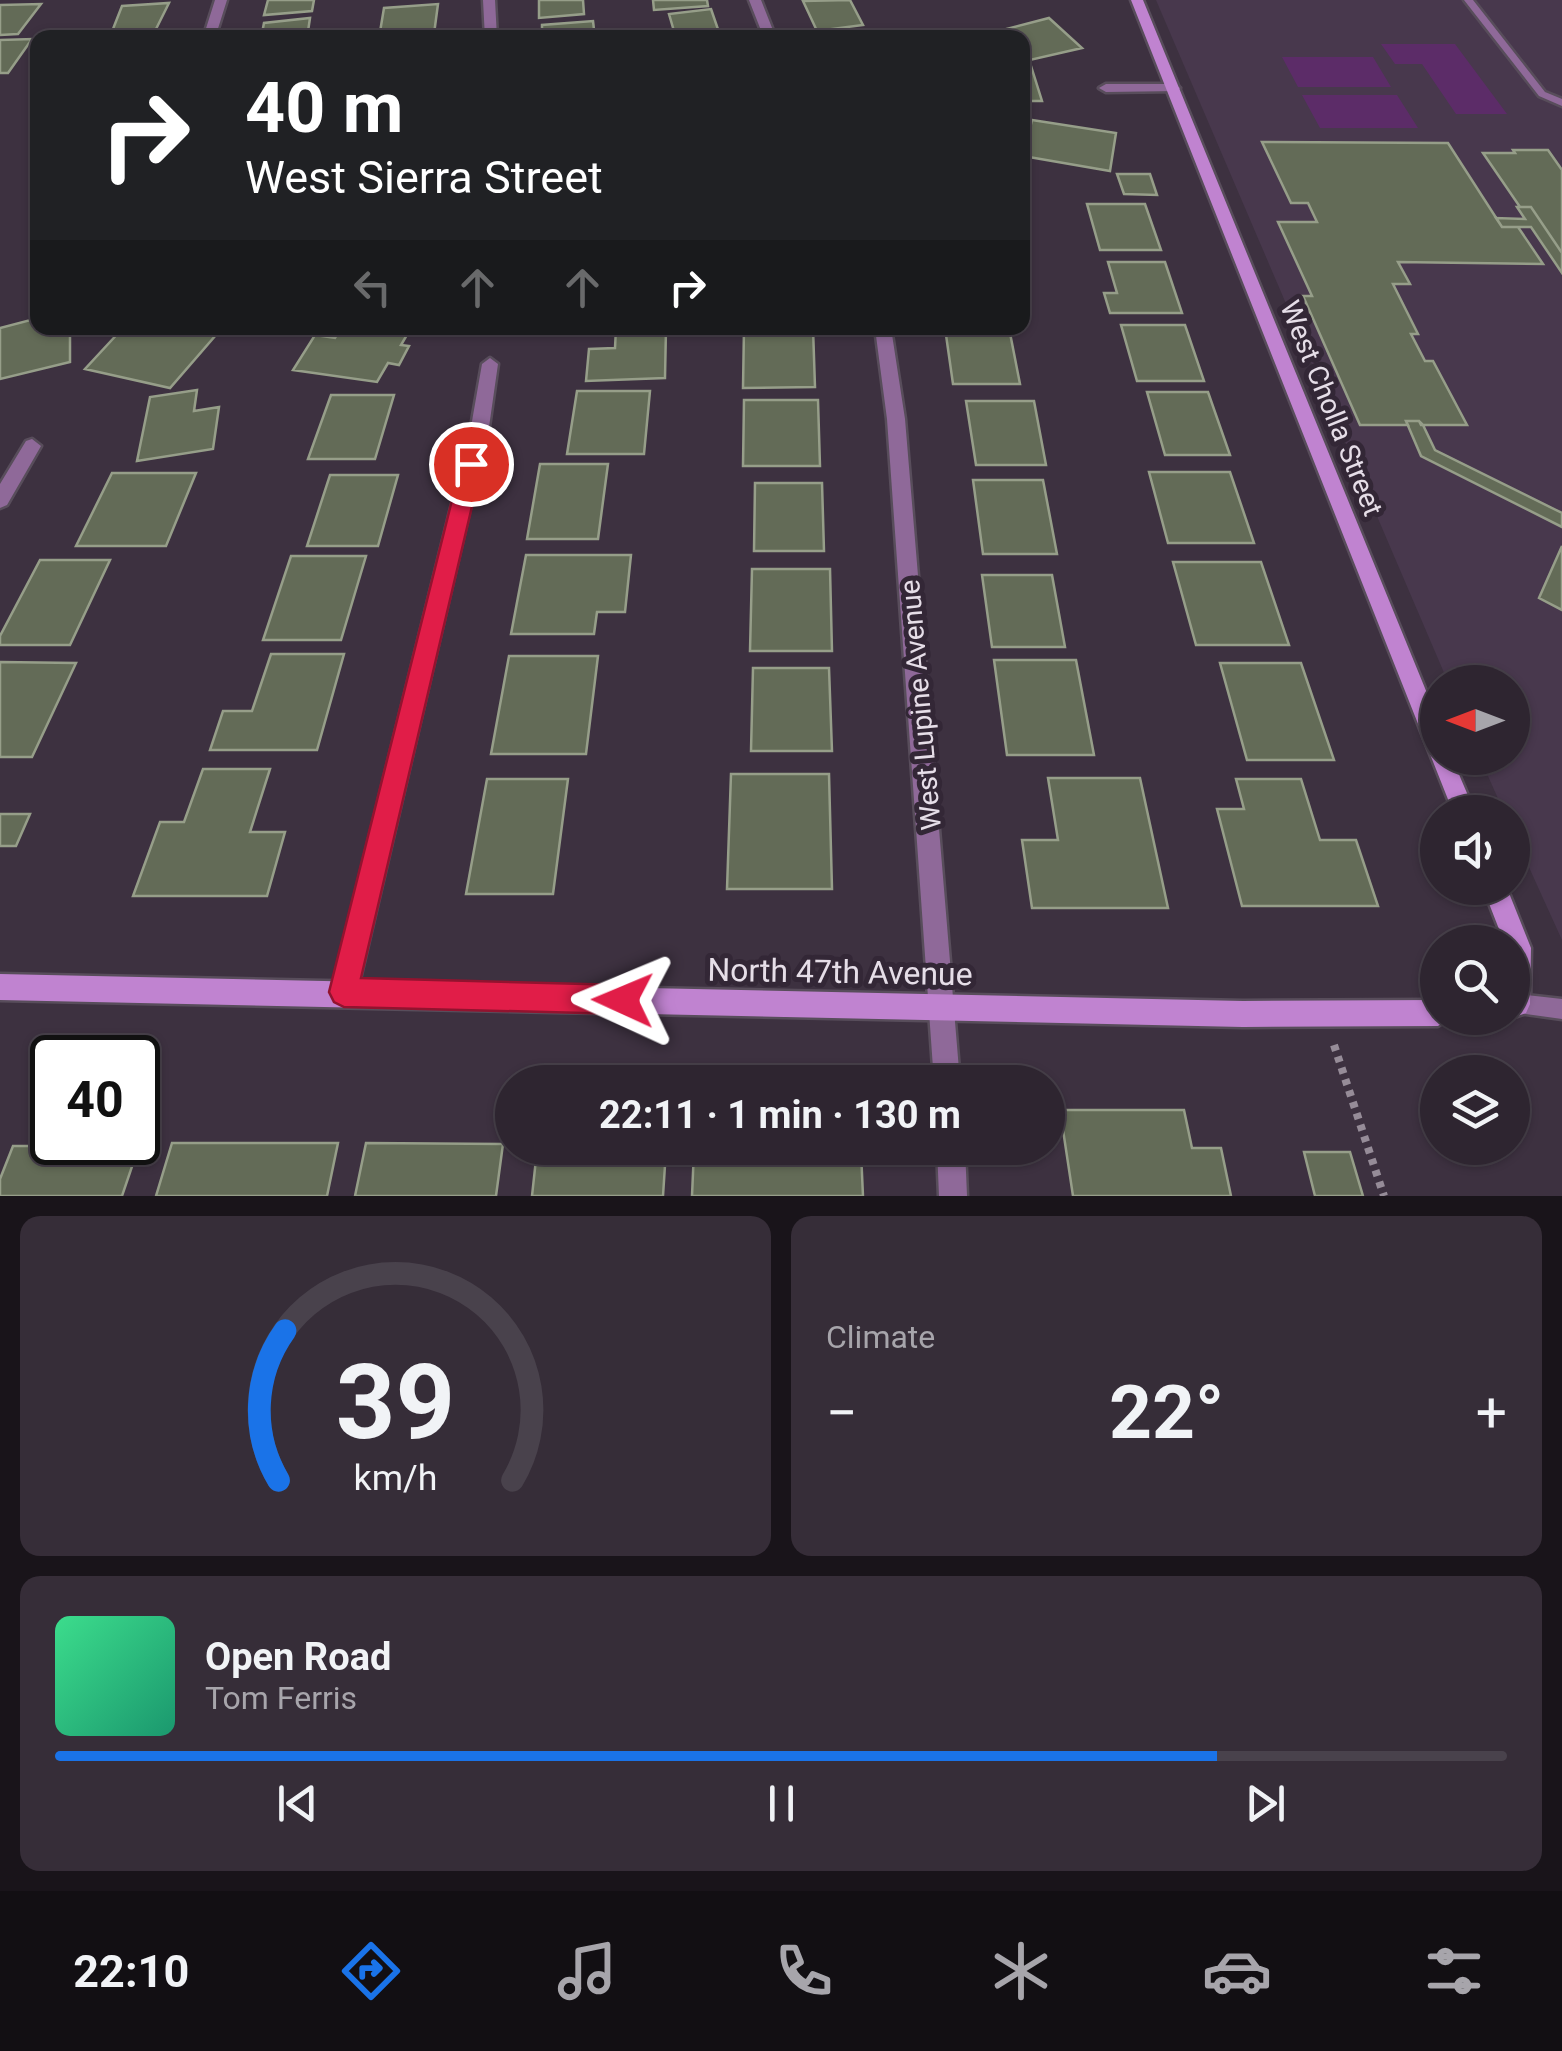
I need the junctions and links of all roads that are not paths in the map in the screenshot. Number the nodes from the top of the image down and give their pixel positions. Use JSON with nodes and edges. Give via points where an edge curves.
{"nodes":[{"id":1,"x":221,"y":0,"type":"edge"},
{"id":2,"x":488,"y":0,"type":"edge"},
{"id":3,"x":755,"y":0,"type":"edge"},
{"id":4,"x":1136,"y":0,"type":"edge"},
{"id":5,"x":1468,"y":0,"type":"edge"},
{"id":6,"x":212,"y":30,"type":"edge"},
{"id":7,"x":490,"y":30,"type":"edge"},
{"id":8,"x":767,"y":30,"type":"edge"},
{"id":9,"x":1106,"y":88,"type":"dead end"},
{"id":10,"x":1173,"y":88,"type":"junction"},
{"id":11,"x":1562,"y":103,"type":"edge"},
{"id":12,"x":884,"y":335,"type":"edge"},
{"id":13,"x":490,"y":364,"type":"dead end"},
{"id":14,"x":32,"y":446,"type":"dead end"},
{"id":15,"x":0,"y":500,"type":"edge"},
{"id":16,"x":1420,"y":703,"type":"edge"},
{"id":17,"x":0,"y":987,"type":"edge"},
{"id":18,"x":344,"y":992,"type":"junction"},
{"id":19,"x":1530,"y":1006,"type":"edge"},
{"id":20,"x":942,"y":1008,"type":"junction"},
{"id":21,"x":1562,"y":1009,"type":"edge"},
{"id":22,"x":1420,"y":1013,"type":"edge"},
{"id":23,"x":946,"y":1065,"type":"edge"},
{"id":24,"x":952,"y":1165,"type":"edge"},
{"id":25,"x":953,"y":1196,"type":"edge"}],
"edges":[{"from":1,"to":6,"type":"street"},
{"from":2,"to":7,"type":"street"},
{"from":3,"to":8,"type":"street"},
{"from":4,"to":10,"type":"street","name":"West Cholla Street"},
{"from":5,"to":11,"type":"lane","via":[[1542,94]]},
{"from":9,"to":10,"type":"street"},
{"from":10,"to":16,"type":"street","name":"West Cholla Street"},
{"from":12,"to":20,"type":"street","name":"West Lupine Avenue"},
{"from":13,"to":18,"type":"street"},
{"from":14,"to":15,"type":"street"},
{"from":17,"to":18,"type":"street","name":"North 47th Avenue"},
{"from":18,"to":20,"type":"street","name":"North 47th Avenue"},
{"from":19,"to":21,"type":"lane"},
{"from":20,"to":22,"type":"street","name":"North 47th Avenue"},
{"from":20,"to":23,"type":"street","name":"West Lupine Avenue"},
{"from":24,"to":25,"type":"street"}]}
